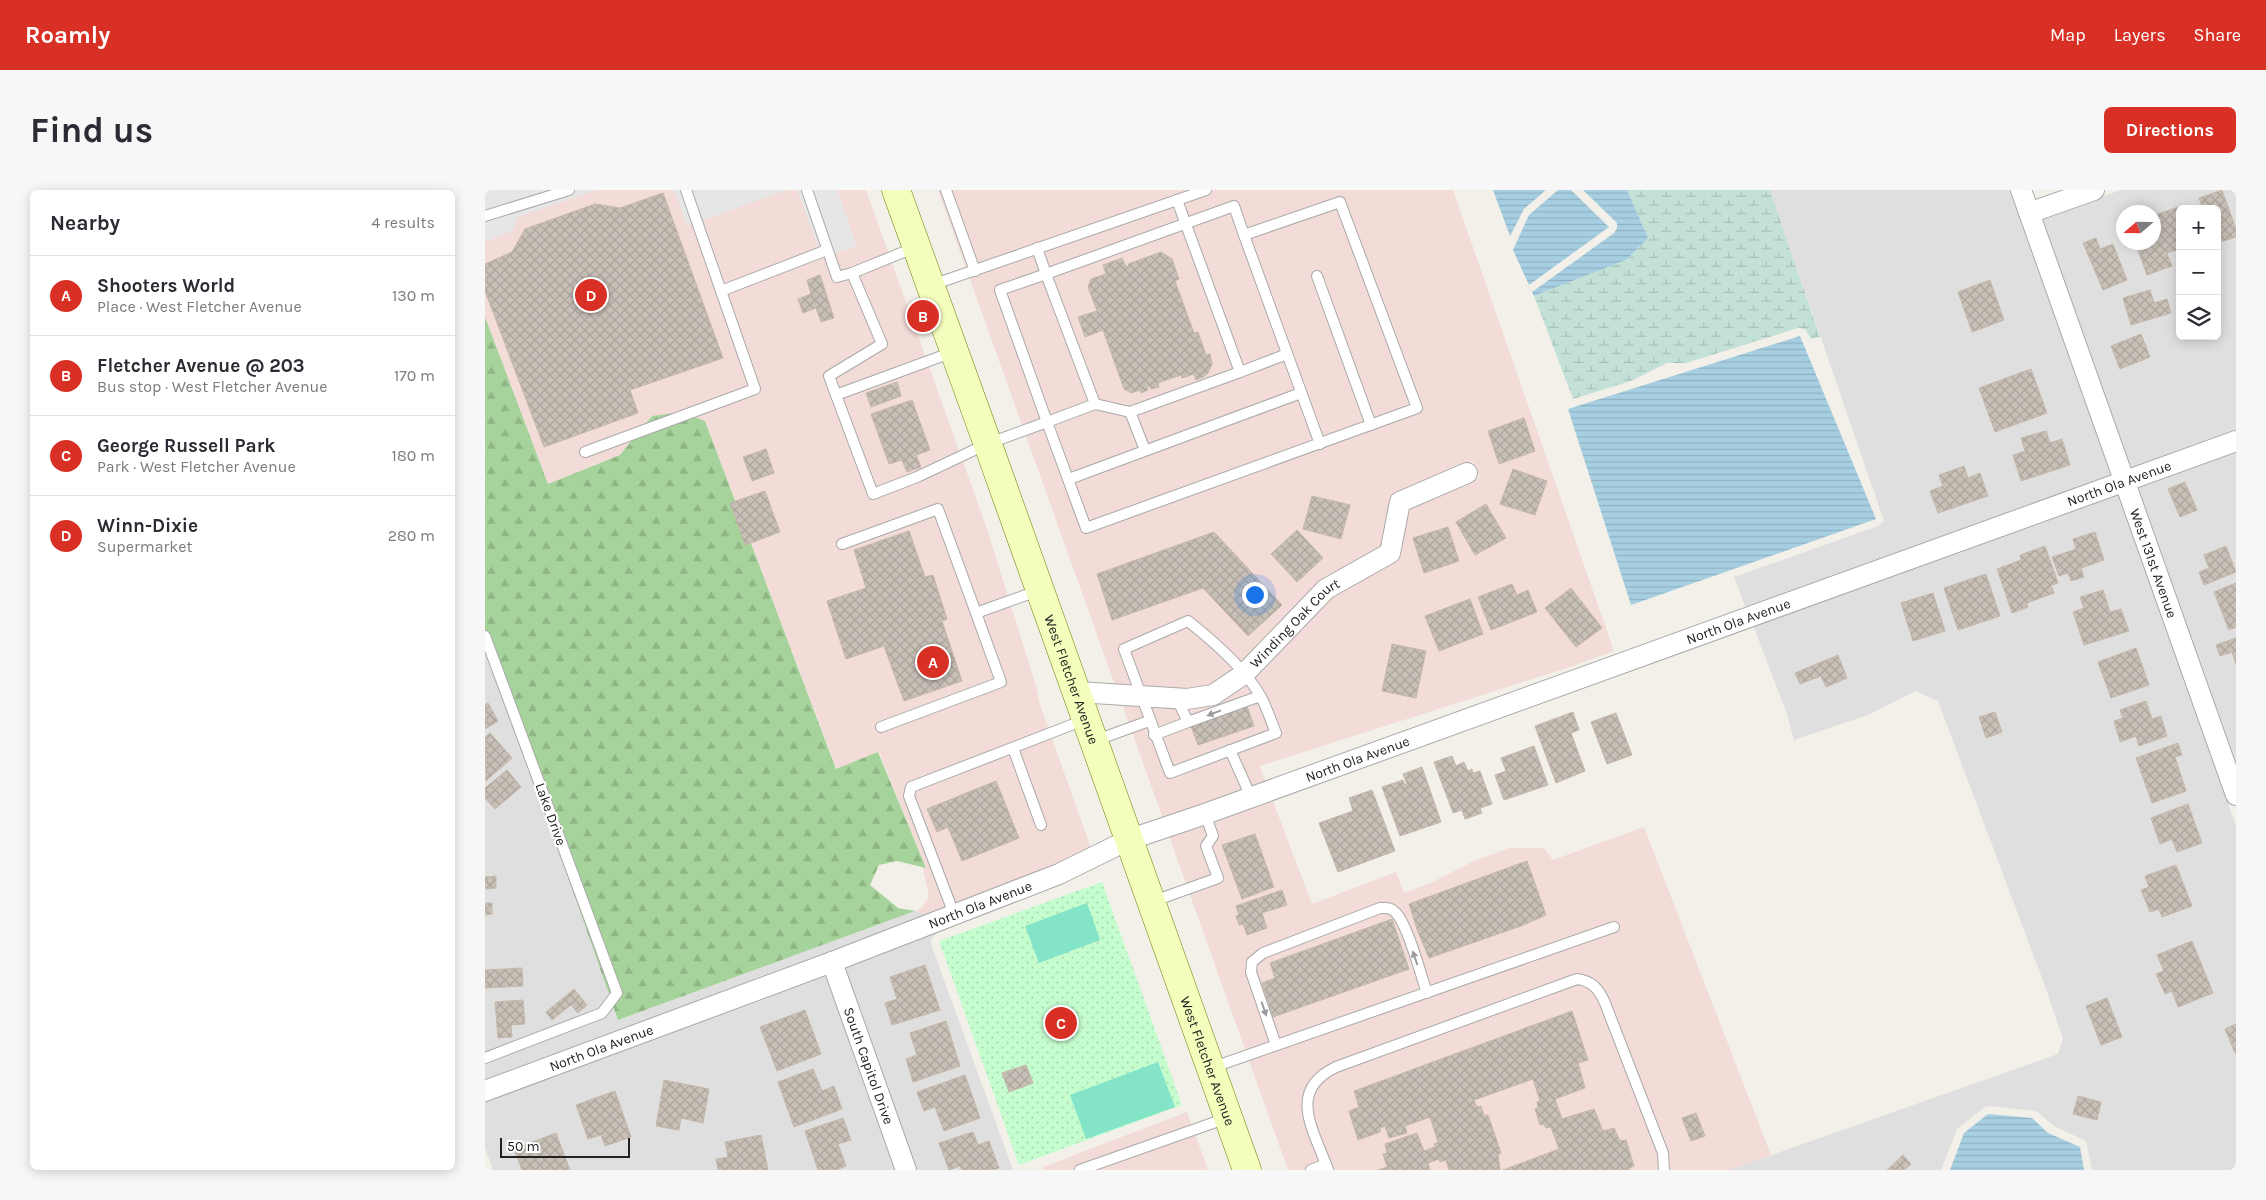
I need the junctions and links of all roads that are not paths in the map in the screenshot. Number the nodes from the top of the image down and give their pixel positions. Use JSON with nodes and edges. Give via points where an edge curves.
{"nodes":[{"id":1,"x":569,"y":190,"type":"edge"},
{"id":2,"x":685,"y":190,"type":"edge"},
{"id":3,"x":807,"y":190,"type":"edge"},
{"id":4,"x":896,"y":190,"type":"edge"},
{"id":5,"x":946,"y":190,"type":"edge"},
{"id":6,"x":1205,"y":190,"type":"edge"},
{"id":7,"x":2021,"y":190,"type":"edge"},
{"id":8,"x":2094,"y":190,"type":"edge"},
{"id":9,"x":1177,"y":200,"type":"junction"},
{"id":10,"x":2029,"y":213,"type":"junction"},
{"id":11,"x":485,"y":216,"type":"edge"},
{"id":12,"x":1185,"y":224,"type":"junction"},
{"id":13,"x":1244,"y":235,"type":"junction"},
{"id":14,"x":917,"y":247,"type":"junction"},
{"id":15,"x":1037,"y":248,"type":"junction"},
{"id":16,"x":827,"y":250,"type":"junction"},
{"id":17,"x":975,"y":271,"type":"junction"},
{"id":18,"x":853,"y":273,"type":"junction"},
{"id":19,"x":1046,"y":274,"type":"junction"},
{"id":20,"x":1317,"y":276,"type":"dead end"},
{"id":21,"x":931,"y":286,"type":"junction"},
{"id":22,"x":721,"y":291,"type":"junction"},
{"id":23,"x":955,"y":352,"type":"junction"},
{"id":24,"x":1287,"y":354,"type":"junction"},
{"id":25,"x":1240,"y":372,"type":"junction"},
{"id":26,"x":1301,"y":393,"type":"junction"},
{"id":27,"x":836,"y":395,"type":"junction"},
{"id":28,"x":1095,"y":404,"type":"junction"},
{"id":29,"x":1130,"y":412,"type":"junction"},
{"id":30,"x":1047,"y":422,"type":"junction"},
{"id":31,"x":1371,"y":425,"type":"junction"},
{"id":32,"x":2236,"y":442,"type":"edge"},
{"id":33,"x":987,"y":444,"type":"junction"},
{"id":34,"x":1319,"y":444,"type":"junction"},
{"id":35,"x":1145,"y":450,"type":"junction"},
{"id":36,"x":585,"y":452,"type":"dead end"},
{"id":37,"x":1467,"y":473,"type":"dead end"},
{"id":38,"x":1069,"y":479,"type":"junction"},
{"id":39,"x":2125,"y":481,"type":"junction"},
{"id":40,"x":842,"y":544,"type":"dead end"},
{"id":41,"x":1041,"y":589,"type":"junction"},
{"id":42,"x":976,"y":613,"type":"junction"},
{"id":43,"x":485,"y":636,"type":"edge"},
{"id":44,"x":1244,"y":674,"type":"junction"},
{"id":45,"x":1078,"y":692,"type":"junction"},
{"id":46,"x":1140,"y":696,"type":"junction"},
{"id":47,"x":1260,"y":696,"type":"junction"},
{"id":48,"x":1177,"y":699,"type":"junction"},
{"id":49,"x":1149,"y":722,"type":"junction"},
{"id":50,"x":1189,"y":722,"type":"junction"},
{"id":51,"x":881,"y":727,"type":"dead end"},
{"id":52,"x":1091,"y":730,"type":"junction"},
{"id":53,"x":1154,"y":735,"type":"junction"},
{"id":54,"x":1013,"y":748,"type":"junction"},
{"id":55,"x":1230,"y":750,"type":"junction"},
{"id":56,"x":2236,"y":795,"type":"edge"},
{"id":57,"x":1251,"y":797,"type":"junction"},
{"id":58,"x":1205,"y":814,"type":"junction"},
{"id":59,"x":1041,"y":825,"type":"dead end"},
{"id":60,"x":1128,"y":840,"type":"junction"},
{"id":61,"x":1150,"y":903,"type":"junction"},
{"id":62,"x":954,"y":914,"type":"junction"},
{"id":63,"x":1614,"y":927,"type":"dead end"},
{"id":64,"x":831,"y":962,"type":"junction"},
{"id":65,"x":1427,"y":993,"type":"junction"},
{"id":66,"x":1277,"y":1045,"type":"junction"},
{"id":67,"x":485,"y":1057,"type":"edge"},
{"id":68,"x":1210,"y":1069,"type":"junction"},
{"id":69,"x":485,"y":1091,"type":"edge"},
{"id":70,"x":1228,"y":1118,"type":"junction"},
{"id":71,"x":1327,"y":1167,"type":"edge"},
{"id":72,"x":906,"y":1170,"type":"edge"},
{"id":73,"x":1080,"y":1170,"type":"edge"},
{"id":74,"x":1247,"y":1170,"type":"edge"},
{"id":75,"x":1311,"y":1170,"type":"edge"},
{"id":76,"x":1664,"y":1170,"type":"edge"}],
"edges":[{"from":1,"to":11,"type":"lane"},
{"from":2,"to":22,"type":"lane"},
{"from":3,"to":16,"type":"lane"},
{"from":4,"to":14,"type":"main road","name":"West Fletcher Avenue"},
{"from":5,"to":17,"type":"lane"},
{"from":6,"to":9,"type":"lane"},
{"from":7,"to":10,"type":"street","name":"West 131st Avenue"},
{"from":8,"to":10,"type":"street"},
{"from":9,"to":12,"type":"lane"},
{"from":9,"to":15,"type":"lane"},
{"from":10,"to":39,"type":"street","name":"West 131st Avenue"},
{"from":12,"to":13,"type":"lane","via":[[1234,206]]},
{"from":12,"to":19,"type":"lane"},
{"from":12,"to":25,"type":"lane"},
{"from":13,"to":24,"type":"lane"},
{"from":13,"to":31,"type":"lane","via":[[1340,202],[1417,408]]},
{"from":14,"to":18,"type":"lane"},
{"from":14,"to":21,"type":"main road","name":"West Fletcher Avenue"},
{"from":15,"to":17,"type":"lane"},
{"from":15,"to":19,"type":"lane"},
{"from":16,"to":18,"type":"lane","via":[[837,278]]},
{"from":16,"to":22,"type":"lane"},
{"from":17,"to":21,"type":"lane"},
{"from":18,"to":27,"type":"lane","via":[[881,344],[829,376]]},
{"from":19,"to":28,"type":"lane"},
{"from":19,"to":30,"type":"lane","via":[[1000,290]]},
{"from":20,"to":31,"type":"lane"},
{"from":21,"to":23,"type":"main road","name":"West Fletcher Avenue"},
{"from":22,"to":36,"type":"lane","via":[[755,389]]},
{"from":23,"to":27,"type":"lane"},
{"from":23,"to":33,"type":"main road","name":"West Fletcher Avenue"},
{"from":24,"to":25,"type":"lane"},
{"from":24,"to":26,"type":"lane"},
{"from":25,"to":29,"type":"lane"},
{"from":26,"to":34,"type":"lane"},
{"from":26,"to":35,"type":"lane"},
{"from":27,"to":33,"type":"lane","via":[[873,494]]},
{"from":28,"to":29,"type":"lane"},
{"from":28,"to":30,"type":"lane"},
{"from":29,"to":35,"type":"lane"},
{"from":30,"to":33,"type":"lane"},
{"from":30,"to":38,"type":"lane"},
{"from":31,"to":34,"type":"lane"},
{"from":32,"to":39,"type":"street","name":"North Ola Avenue"},
{"from":33,"to":41,"type":"main road","name":"West Fletcher Avenue"},
{"from":34,"to":38,"type":"lane","via":[[1086,528]]},
{"from":35,"to":38,"type":"lane"},
{"from":37,"to":44,"type":"street","name":"Winding Oak Court","via":[[1399,502],[1390,553],[1326,590]]},
{"from":39,"to":56,"type":"street","name":"West 131st Avenue"},
{"from":39,"to":57,"type":"street","name":"North Ola Avenue"},
{"from":40,"to":42,"type":"lane","via":[[938,509]]},
{"from":41,"to":42,"type":"lane"},
{"from":41,"to":45,"type":"main road","name":"West Fletcher Avenue"},
{"from":42,"to":51,"type":"lane","via":[[1001,682]]},
{"from":43,"to":67,"type":"lane","name":"Lake Drive","via":[[617,993],[602,1013]]},
{"from":44,"to":46,"type":"lane","via":[[1188,621],[1124,649]]},
{"from":44,"to":47,"type":"lane"},
{"from":44,"to":48,"type":"street","name":"Winding Oak Court","via":[[1213,695]]},
{"from":45,"to":46,"type":"street","name":"Winding Oak Court"},
{"from":45,"to":52,"type":"main road","name":"West Fletcher Avenue"},
{"from":46,"to":48,"type":"street","name":"Winding Oak Court"},
{"from":46,"to":49,"type":"lane"},
{"from":47,"to":50,"type":"lane","one_way":true},
{"from":47,"to":55,"type":"lane","via":[[1277,733]]},
{"from":48,"to":50,"type":"lane"},
{"from":49,"to":52,"type":"lane"},
{"from":49,"to":53,"type":"lane"},
{"from":50,"to":53,"type":"lane"},
{"from":52,"to":54,"type":"lane"},
{"from":52,"to":60,"type":"main road","name":"West Fletcher Avenue"},
{"from":53,"to":55,"type":"lane","via":[[1170,773]]},
{"from":54,"to":59,"type":"lane"},
{"from":54,"to":62,"type":"lane","via":[[911,787],[909,796]]},
{"from":55,"to":57,"type":"lane"},
{"from":57,"to":58,"type":"street","name":"North Ola Avenue"},
{"from":58,"to":60,"type":"street","name":"North Ola Avenue"},
{"from":58,"to":61,"type":"lane","via":[[1213,836],[1206,846],[1218,878]]},
{"from":60,"to":61,"type":"main road","name":"West Fletcher Avenue"},
{"from":60,"to":62,"type":"street","name":"North Ola Avenue","via":[[1059,874]]},
{"from":61,"to":68,"type":"main road","name":"West Fletcher Avenue"},
{"from":62,"to":64,"type":"street","name":"North Ola Avenue"},
{"from":63,"to":65,"type":"lane"},
{"from":64,"to":69,"type":"street","name":"North Ola Avenue"},
{"from":64,"to":72,"type":"street","name":"South Capitol Drive"},
{"from":65,"to":66,"type":"lane"},
{"from":65,"to":66,"type":"lane","one_way":true,"via":[[1403,923],[1396,912],[1381,908],[1263,953],[1252,962],[1251,972]]},
{"from":66,"to":68,"type":"lane"},
{"from":68,"to":70,"type":"main road","name":"West Fletcher Avenue"},
{"from":70,"to":73,"type":"lane"},
{"from":70,"to":74,"type":"main road","name":"West Fletcher Avenue"},
{"from":71,"to":75,"type":"lane"},
{"from":71,"to":76,"type":"lane","via":[[1307,1108],[1307,1096],[1317,1078],[1336,1066],[1577,979],[1592,983],[1605,1002],[1663,1153]]}]}
